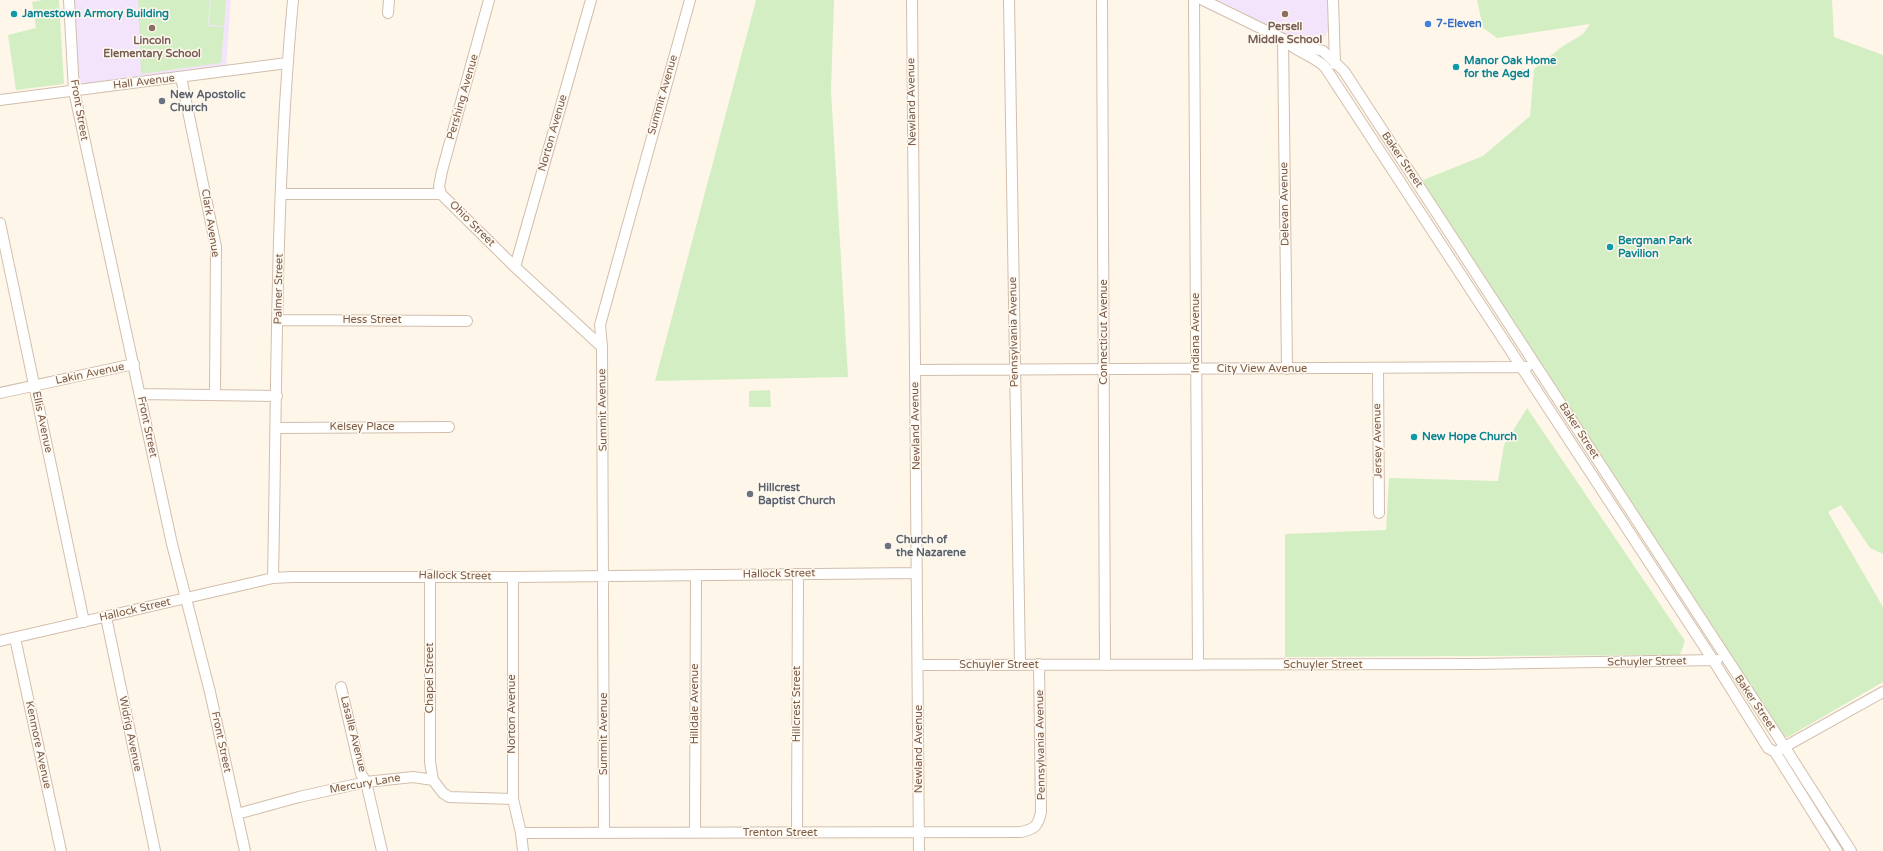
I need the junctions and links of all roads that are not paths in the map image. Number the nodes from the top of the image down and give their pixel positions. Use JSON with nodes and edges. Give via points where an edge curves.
{"nodes":[{"id":1,"x":69,"y":0,"type":"edge"},
{"id":2,"x":293,"y":0,"type":"edge"},
{"id":3,"x":389,"y":0,"type":"edge"},
{"id":4,"x":489,"y":0,"type":"edge"},
{"id":5,"x":590,"y":0,"type":"edge"},
{"id":6,"x":690,"y":0,"type":"edge"},
{"id":7,"x":912,"y":0,"type":"edge"},
{"id":8,"x":1009,"y":0,"type":"edge"},
{"id":9,"x":1102,"y":0,"type":"edge"},
{"id":10,"x":1194,"y":0,"type":"edge"},
{"id":11,"x":1203,"y":0,"type":"edge"},
{"id":12,"x":1333,"y":0,"type":"edge"},
{"id":13,"x":388,"y":13,"type":"dead end"},
{"id":14,"x":1333,"y":33,"type":"junction"},
{"id":15,"x":1283,"y":39,"type":"junction"},
{"id":16,"x":1308,"y":46,"type":"junction"},
{"id":17,"x":1335,"y":61,"type":"junction"},
{"id":18,"x":287,"y":63,"type":"junction"},
{"id":19,"x":181,"y":77,"type":"junction"},
{"id":20,"x":74,"y":91,"type":"junction"},
{"id":21,"x":1342,"y":92,"type":"junction"},
{"id":22,"x":0,"y":100,"type":"edge"},
{"id":23,"x":281,"y":194,"type":"junction"},
{"id":24,"x":441,"y":194,"type":"junction"},
{"id":25,"x":0,"y":223,"type":"edge"},
{"id":26,"x":515,"y":267,"type":"junction"},
{"id":27,"x":278,"y":320,"type":"junction"},
{"id":28,"x":467,"y":321,"type":"dead end"},
{"id":29,"x":602,"y":347,"type":"junction"},
{"id":30,"x":134,"y":364,"type":"junction"},
{"id":31,"x":1522,"y":367,"type":"junction"},
{"id":32,"x":1537,"y":367,"type":"junction"},
{"id":33,"x":1105,"y":369,"type":"junction"},
{"id":34,"x":1196,"y":369,"type":"junction"},
{"id":35,"x":1378,"y":369,"type":"junction"},
{"id":36,"x":915,"y":370,"type":"junction"},
{"id":37,"x":1015,"y":370,"type":"junction"},
{"id":38,"x":1287,"y":370,"type":"junction"},
{"id":39,"x":34,"y":386,"type":"junction"},
{"id":40,"x":0,"y":393,"type":"edge"},
{"id":41,"x":140,"y":394,"type":"junction"},
{"id":42,"x":215,"y":394,"type":"junction"},
{"id":43,"x":277,"y":396,"type":"junction"},
{"id":44,"x":449,"y":427,"type":"dead end"},
{"id":45,"x":276,"y":428,"type":"junction"},
{"id":46,"x":1379,"y":513,"type":"dead end"},
{"id":47,"x":917,"y":573,"type":"junction"},
{"id":48,"x":798,"y":574,"type":"junction"},
{"id":49,"x":430,"y":575,"type":"junction"},
{"id":50,"x":696,"y":575,"type":"junction"},
{"id":51,"x":604,"y":576,"type":"junction"},
{"id":52,"x":513,"y":577,"type":"junction"},
{"id":53,"x":273,"y":578,"type":"junction"},
{"id":54,"x":187,"y":598,"type":"junction"},
{"id":55,"x":106,"y":617,"type":"junction"},
{"id":56,"x":84,"y":622,"type":"junction"},
{"id":57,"x":15,"y":638,"type":"junction"},
{"id":58,"x":0,"y":642,"type":"edge"},
{"id":59,"x":1713,"y":660,"type":"junction"},
{"id":60,"x":1727,"y":660,"type":"junction"},
{"id":61,"x":1020,"y":664,"type":"junction"},
{"id":62,"x":1039,"y":664,"type":"junction"},
{"id":63,"x":919,"y":665,"type":"junction"},
{"id":64,"x":1105,"y":665,"type":"junction"},
{"id":65,"x":1198,"y":665,"type":"junction"},
{"id":66,"x":341,"y":687,"type":"dead end"},
{"id":67,"x":1883,"y":692,"type":"edge"},
{"id":68,"x":1785,"y":747,"type":"junction"},
{"id":69,"x":1775,"y":752,"type":"junction"},
{"id":70,"x":433,"y":780,"type":"junction"},
{"id":71,"x":366,"y":782,"type":"junction"},
{"id":72,"x":513,"y":799,"type":"junction"},
{"id":73,"x":237,"y":814,"type":"junction"},
{"id":74,"x":1038,"y":825,"type":"joint"},
{"id":75,"x":604,"y":832,"type":"junction"},
{"id":76,"x":920,"y":832,"type":"junction"},
{"id":77,"x":521,"y":833,"type":"junction"},
{"id":78,"x":695,"y":833,"type":"junction"},
{"id":79,"x":797,"y":833,"type":"junction"},
{"id":80,"x":61,"y":851,"type":"edge"},
{"id":81,"x":155,"y":851,"type":"edge"},
{"id":82,"x":245,"y":851,"type":"edge"},
{"id":83,"x":382,"y":851,"type":"edge"},
{"id":84,"x":523,"y":851,"type":"edge"},
{"id":85,"x":920,"y":851,"type":"edge"},
{"id":86,"x":1837,"y":851,"type":"edge"},
{"id":87,"x":1850,"y":851,"type":"edge"}],
"edges":[{"from":1,"to":20,"type":"street","name":"Front Street"},
{"from":2,"to":18,"type":"street","name":"Palmer Street"},
{"from":3,"to":13,"type":"street"},
{"from":4,"to":24,"type":"street","name":"Pershing Avenue","via":[[442,171],[439,186]]},
{"from":5,"to":26,"type":"street","name":"Norton Avenue"},
{"from":6,"to":29,"type":"street","name":"Summit Avenue","via":[[605,304],[600,325]]},
{"from":7,"to":36,"type":"street","name":"Newland Avenue"},
{"from":8,"to":37,"type":"street","name":"Pennsylvania Avenue"},
{"from":9,"to":33,"type":"street","name":"Connecticut Avenue"},
{"from":10,"to":34,"type":"street","name":"Indiana Avenue"},
{"from":11,"to":15,"type":"street","name":"Baker Street"},
{"from":12,"to":14,"type":"street"},
{"from":14,"to":16,"type":"street","via":[[1318,45]]},
{"from":14,"to":17,"type":"street"},
{"from":15,"to":16,"type":"street","name":"Baker Street"},
{"from":15,"to":21,"type":"street","name":"Baker Street","via":[[1293,48],[1319,61]]},
{"from":15,"to":38,"type":"street","name":"Delevan Avenue"},
{"from":16,"to":17,"type":"street","name":"Baker Street","via":[[1323,51]]},
{"from":17,"to":21,"type":"street","via":[[1336,78]]},
{"from":17,"to":32,"type":"street","name":"Baker Street","via":[[1344,71]]},
{"from":18,"to":19,"type":"street","name":"Hall Avenue"},
{"from":18,"to":23,"type":"street","name":"Palmer Street"},
{"from":19,"to":20,"type":"street","name":"Hall Avenue"},
{"from":19,"to":42,"type":"street","name":"Clark Avenue","via":[[216,247]]},
{"from":20,"to":22,"type":"street","name":"Hall Avenue"},
{"from":20,"to":30,"type":"street","name":"Front Street"},
{"from":21,"to":31,"type":"street","name":"Baker Street"},
{"from":23,"to":24,"type":"street","name":"Ohio Street"},
{"from":23,"to":27,"type":"street","name":"Palmer Street"},
{"from":24,"to":26,"type":"street","name":"Ohio Street"},
{"from":25,"to":39,"type":"street","name":"Ellis Avenue"},
{"from":26,"to":29,"type":"street","name":"Ohio Street"},
{"from":27,"to":28,"type":"street","name":"Hess Street"},
{"from":27,"to":43,"type":"street","name":"Palmer Street"},
{"from":29,"to":51,"type":"street","name":"Summit Avenue"},
{"from":30,"to":39,"type":"street","name":"Lakin Avenue"},
{"from":30,"to":41,"type":"street","name":"Front Street"},
{"from":31,"to":32,"type":"street","name":"City View Avenue"},
{"from":31,"to":35,"type":"street","name":"City View Avenue"},
{"from":31,"to":59,"type":"street","name":"Baker Street"},
{"from":32,"to":60,"type":"street","name":"Baker Street"},
{"from":33,"to":34,"type":"street","name":"City View Avenue"},
{"from":33,"to":37,"type":"street","name":"City View Avenue"},
{"from":33,"to":64,"type":"street","name":"Connecticut Avenue"},
{"from":34,"to":38,"type":"street","name":"City View Avenue"},
{"from":34,"to":65,"type":"street","name":"Indiana Avenue"},
{"from":35,"to":38,"type":"street","name":"City View Avenue"},
{"from":35,"to":46,"type":"street","name":"Jersey Avenue"},
{"from":36,"to":37,"type":"street","name":"City View Avenue"},
{"from":36,"to":47,"type":"street","name":"Newland Avenue"},
{"from":37,"to":61,"type":"street","name":"Pennsylvania Avenue"},
{"from":39,"to":40,"type":"street","name":"Lakin Avenue"},
{"from":39,"to":56,"type":"street","name":"Ellis Avenue"},
{"from":41,"to":42,"type":"street"},
{"from":41,"to":54,"type":"street","name":"Front Street","via":[[172,544]]},
{"from":42,"to":43,"type":"street"},
{"from":43,"to":45,"type":"street","name":"Palmer Street"},
{"from":44,"to":45,"type":"street","name":"Kelsey Place"},
{"from":45,"to":53,"type":"street","name":"Palmer Street"},
{"from":47,"to":48,"type":"street","name":"Hallock Street"},
{"from":47,"to":63,"type":"street","name":"Newland Avenue"},
{"from":48,"to":50,"type":"street","name":"Hallock Street"},
{"from":48,"to":79,"type":"street","name":"Hillcrest Street"},
{"from":49,"to":52,"type":"street","name":"Hallock Street"},
{"from":49,"to":53,"type":"street","name":"Hallock Street"},
{"from":49,"to":70,"type":"street","name":"Chapel Street","via":[[430,762]]},
{"from":50,"to":51,"type":"street","name":"Hallock Street"},
{"from":50,"to":78,"type":"street","name":"Hilldale Avenue"},
{"from":51,"to":52,"type":"street","name":"Hallock Street"},
{"from":51,"to":75,"type":"street","name":"Summit Avenue"},
{"from":52,"to":72,"type":"street","name":"Norton Avenue"},
{"from":53,"to":54,"type":"street","name":"Hallock Street"},
{"from":54,"to":55,"type":"street","name":"Hallock Street"},
{"from":54,"to":73,"type":"street","name":"Front Street"},
{"from":55,"to":56,"type":"street","name":"Hallock Street"},
{"from":55,"to":81,"type":"street","name":"Widrig Avenue"},
{"from":56,"to":57,"type":"street","name":"Hallock Street"},
{"from":57,"to":58,"type":"street","name":"Hallock Street"},
{"from":57,"to":80,"type":"street","name":"Kenmore Avenue"},
{"from":59,"to":60,"type":"street","name":"Schuyler Street"},
{"from":59,"to":65,"type":"street","name":"Schuyler Street"},
{"from":59,"to":69,"type":"street","name":"Baker Street","via":[[1768,748]]},
{"from":60,"to":68,"type":"street","name":"Baker Street"},
{"from":61,"to":62,"type":"street","name":"Schuyler Street"},
{"from":61,"to":63,"type":"street","name":"Schuyler Street"},
{"from":62,"to":64,"type":"street","name":"Schuyler Street"},
{"from":62,"to":74,"type":"street","name":"Pennsylvania Avenue","via":[[1042,783]]},
{"from":63,"to":76,"type":"street","name":"Newland Avenue"},
{"from":64,"to":65,"type":"street","name":"Schuyler Street"},
{"from":66,"to":71,"type":"street","name":"Lasalle Avenue","via":[[361,774]]},
{"from":67,"to":68,"type":"street"},
{"from":68,"to":69,"type":"street"},
{"from":68,"to":87,"type":"street","name":"Baker Street"},
{"from":69,"to":86,"type":"street","name":"Baker Street"},
{"from":70,"to":71,"type":"street","name":"Mercury Lane","via":[[413,777]]},
{"from":70,"to":72,"type":"street","via":[[449,797]]},
{"from":71,"to":73,"type":"street","name":"Mercury Lane"},
{"from":71,"to":83,"type":"street","name":"Lasalle Avenue"},
{"from":72,"to":77,"type":"street","name":"Norton Avenue"},
{"from":73,"to":82,"type":"street","name":"Front Street"},
{"from":74,"to":76,"type":"street","name":"Trenton Street","via":[[1033,830],[1021,832]]},
{"from":75,"to":77,"type":"street","name":"Trenton Street"},
{"from":75,"to":78,"type":"street","name":"Trenton Street"},
{"from":76,"to":79,"type":"street","name":"Trenton Street"},
{"from":76,"to":85,"type":"street","name":"Newland Avenue"},
{"from":77,"to":84,"type":"street","name":"Norton Avenue"},
{"from":78,"to":79,"type":"street","name":"Trenton Street"}]}
